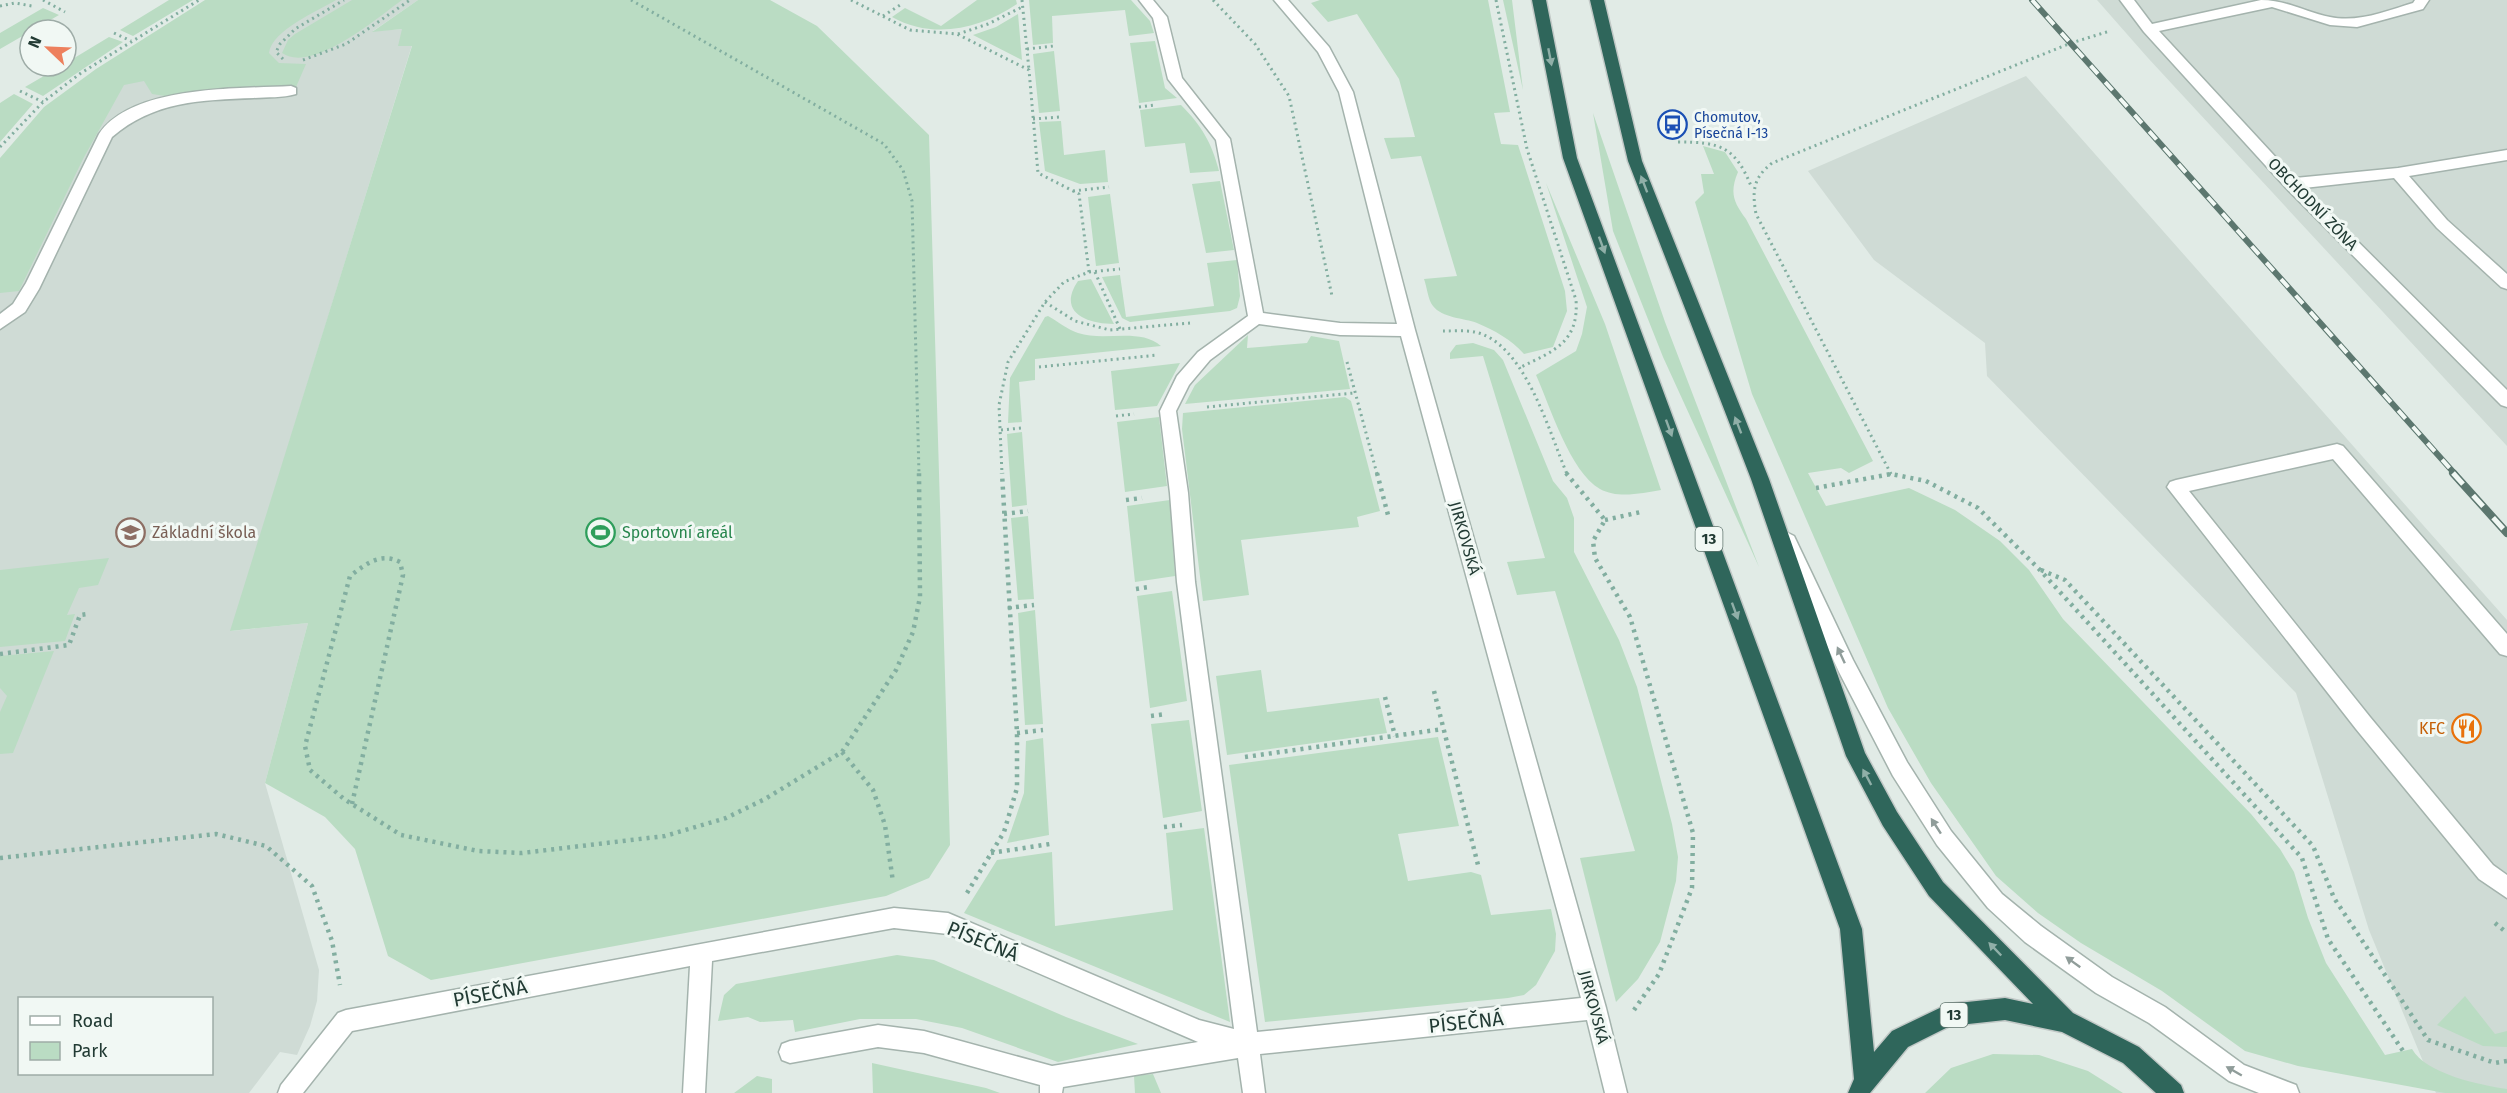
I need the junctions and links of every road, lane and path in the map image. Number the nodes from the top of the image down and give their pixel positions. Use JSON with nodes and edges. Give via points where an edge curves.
{"nodes":[{"id":1,"x":43,"y":0,"type":"edge"},
{"id":2,"x":199,"y":0,"type":"edge"},
{"id":3,"x":344,"y":0,"type":"edge"},
{"id":4,"x":411,"y":0,"type":"edge"},
{"id":5,"x":631,"y":0,"type":"edge"},
{"id":6,"x":851,"y":0,"type":"edge"},
{"id":7,"x":1023,"y":0,"type":"edge"},
{"id":8,"x":1146,"y":0,"type":"edge"},
{"id":9,"x":1213,"y":0,"type":"edge"},
{"id":10,"x":1281,"y":0,"type":"edge"},
{"id":11,"x":1496,"y":0,"type":"edge"},
{"id":12,"x":1539,"y":0,"type":"edge"},
{"id":13,"x":1597,"y":0,"type":"edge"},
{"id":14,"x":2127,"y":0,"type":"edge"},
{"id":15,"x":2422,"y":0,"type":"edge"},
{"id":16,"x":2270,"y":2,"type":"edge"},
{"id":17,"x":900,"y":5,"type":"dead end"},
{"id":18,"x":0,"y":6,"type":"edge"},
{"id":19,"x":32,"y":6,"type":"dead end"},
{"id":20,"x":1024,"y":6,"type":"junction"},
{"id":21,"x":65,"y":12,"type":"dead end"},
{"id":22,"x":883,"y":16,"type":"junction"},
{"id":23,"x":2116,"y":29,"type":"dead end"},
{"id":24,"x":2149,"y":29,"type":"junction"},
{"id":25,"x":114,"y":33,"type":"dead end"},
{"id":26,"x":957,"y":34,"type":"junction"},
{"id":27,"x":132,"y":42,"type":"junction"},
{"id":28,"x":1054,"y":46,"type":"dead end"},
{"id":29,"x":1027,"y":49,"type":"junction"},
{"id":30,"x":289,"y":60,"type":"dead end"},
{"id":31,"x":296,"y":61,"type":"dead end"},
{"id":32,"x":1029,"y":70,"type":"junction"},
{"id":33,"x":20,"y":91,"type":"dead end"},
{"id":34,"x":291,"y":91,"type":"dead end"},
{"id":35,"x":42,"y":102,"type":"junction"},
{"id":36,"x":1060,"y":117,"type":"dead end"},
{"id":37,"x":1033,"y":119,"type":"junction"},
{"id":38,"x":1678,"y":142,"type":"dead end"},
{"id":39,"x":0,"y":147,"type":"edge"},
{"id":40,"x":2507,"y":155,"type":"edge"},
{"id":41,"x":1305,"y":166,"type":"dead end"},
{"id":42,"x":2398,"y":173,"type":"junction"},
{"id":43,"x":2290,"y":184,"type":"junction"},
{"id":44,"x":1109,"y":187,"type":"dead end"},
{"id":45,"x":1751,"y":187,"type":"junction"},
{"id":46,"x":1072,"y":191,"type":"junction"},
{"id":47,"x":1120,"y":269,"type":"dead end"},
{"id":48,"x":1089,"y":272,"type":"junction"},
{"id":49,"x":1095,"y":272,"type":"junction"},
{"id":50,"x":2507,"y":283,"type":"edge"},
{"id":51,"x":1045,"y":302,"type":"junction"},
{"id":52,"x":1256,"y":318,"type":"junction"},
{"id":53,"x":0,"y":323,"type":"edge"},
{"id":54,"x":1120,"y":329,"type":"junction"},
{"id":55,"x":1407,"y":330,"type":"junction"},
{"id":56,"x":1213,"y":349,"type":"junction"},
{"id":57,"x":1039,"y":367,"type":"dead end"},
{"id":58,"x":1521,"y":367,"type":"junction"},
{"id":59,"x":1354,"y":393,"type":"dead end"},
{"id":60,"x":2507,"y":400,"type":"edge"},
{"id":61,"x":1168,"y":411,"type":"junction"},
{"id":62,"x":1022,"y":428,"type":"dead end"},
{"id":63,"x":1001,"y":430,"type":"junction"},
{"id":64,"x":1892,"y":474,"type":"junction"},
{"id":65,"x":1760,"y":479,"type":"junction"},
{"id":66,"x":1816,"y":488,"type":"dead end"},
{"id":67,"x":1028,"y":511,"type":"dead end"},
{"id":68,"x":1641,"y":512,"type":"dead end"},
{"id":69,"x":1004,"y":514,"type":"junction"},
{"id":70,"x":1605,"y":520,"type":"junction"},
{"id":71,"x":2039,"y":569,"type":"junction"},
{"id":72,"x":1034,"y":605,"type":"dead end"},
{"id":73,"x":1008,"y":608,"type":"junction"},
{"id":74,"x":87,"y":614,"type":"dead end"},
{"id":75,"x":2507,"y":648,"type":"edge"},
{"id":76,"x":0,"y":654,"type":"edge"},
{"id":77,"x":1434,"y":691,"type":"dead end"},
{"id":78,"x":1385,"y":697,"type":"dead end"},
{"id":79,"x":1443,"y":729,"type":"junction"},
{"id":80,"x":1043,"y":730,"type":"dead end"},
{"id":81,"x":1017,"y":733,"type":"junction"},
{"id":82,"x":1395,"y":736,"type":"junction"},
{"id":83,"x":842,"y":752,"type":"junction"},
{"id":84,"x":1210,"y":762,"type":"junction"},
{"id":85,"x":352,"y":804,"type":"junction"},
{"id":86,"x":1050,"y":844,"type":"dead end"},
{"id":87,"x":992,"y":853,"type":"junction"},
{"id":88,"x":0,"y":858,"type":"edge"},
{"id":89,"x":1478,"y":865,"type":"dead end"},
{"id":90,"x":2507,"y":888,"type":"edge"},
{"id":91,"x":898,"y":919,"type":"junction"},
{"id":92,"x":948,"y":924,"type":"junction"},
{"id":93,"x":702,"y":953,"type":"junction"},
{"id":94,"x":1596,"y":1008,"type":"junction"},
{"id":95,"x":346,"y":1021,"type":"junction"},
{"id":96,"x":2065,"y":1021,"type":"junction"},
{"id":97,"x":1604,"y":1040,"type":"junction"},
{"id":98,"x":1249,"y":1044,"type":"junction"},
{"id":99,"x":2403,"y":1051,"type":"dead end"},
{"id":100,"x":790,"y":1052,"type":"dead end"},
{"id":101,"x":2507,"y":1061,"type":"edge"},
{"id":102,"x":1051,"y":1085,"type":"edge"},
{"id":103,"x":1862,"y":1086,"type":"edge"},
{"id":104,"x":289,"y":1093,"type":"edge"},
{"id":105,"x":694,"y":1093,"type":"edge"},
{"id":106,"x":1254,"y":1093,"type":"edge"},
{"id":107,"x":1616,"y":1093,"type":"edge"},
{"id":108,"x":2173,"y":1093,"type":"edge"},
{"id":109,"x":2288,"y":1093,"type":"edge"}],
"edges":[{"from":1,"to":21,"type":"path"},
{"from":2,"to":27,"type":"path"},
{"from":3,"to":30,"type":"path","via":[[279,42],[276,52]]},
{"from":4,"to":31,"type":"path","via":[[346,45]]},
{"from":5,"to":83,"type":"path","via":[[884,144],[899,159],[909,185],[920,597],[914,632],[896,670]]},
{"from":6,"to":22,"type":"path"},
{"from":7,"to":20,"type":"path"},
{"from":8,"to":52,"type":"street","via":[[1162,24],[1175,79],[1223,139]]},
{"from":9,"to":41,"type":"path","via":[[1249,35],[1273,66],[1289,96]]},
{"from":10,"to":55,"type":"street","name":"JIRKOVSKÁ","via":[[1324,50],[1346,92]]},
{"from":11,"to":58,"type":"path","via":[[1533,170],[1568,272],[1577,313],[1570,337],[1558,349]]},
{"from":12,"to":103,"type":"highway","number":"13","one_way":true,"via":[[1570,158],[1851,929]]},
{"from":65,"to":13,"type":"highway","number":"13","one_way":true,"via":[[1635,161]]},
{"from":14,"to":24,"type":"street","name":"OBCHODNÍ ZÓNA"},
{"from":15,"to":16,"type":"street","via":[[2418,6],[2357,22],[2330,21]]},
{"from":16,"to":24,"type":"street"},
{"from":17,"to":22,"type":"path"},
{"from":18,"to":19,"type":"path"},
{"from":20,"to":26,"type":"path"},
{"from":20,"to":29,"type":"path"},
{"from":22,"to":26,"type":"path","via":[[910,30]]},
{"from":23,"to":45,"type":"path","via":[[2071,43],[1772,163],[1760,172]]},
{"from":24,"to":43,"type":"street","name":"OBCHODNÍ ZÓNA"},
{"from":25,"to":27,"type":"path"},
{"from":26,"to":32,"type":"path"},
{"from":27,"to":35,"type":"path"},
{"from":28,"to":29,"type":"path"},
{"from":29,"to":32,"type":"path"},
{"from":32,"to":37,"type":"path"},
{"from":33,"to":35,"type":"path"},
{"from":34,"to":53,"type":"street","via":[[182,100],[149,107],[124,119],[106,134],[33,285],[19,308]]},
{"from":35,"to":39,"type":"path"},
{"from":36,"to":37,"type":"path"},
{"from":37,"to":46,"type":"path","via":[[1038,173]]},
{"from":38,"to":45,"type":"path","via":[[1701,141],[1727,148],[1743,163]]},
{"from":40,"to":42,"type":"street"},
{"from":42,"to":43,"type":"street"},
{"from":42,"to":50,"type":"street","via":[[2442,224]]},
{"from":43,"to":60,"type":"street","name":"OBCHODNÍ ZÓNA"},
{"from":44,"to":46,"type":"path"},
{"from":45,"to":64,"type":"path","via":[[1756,214]]},
{"from":46,"to":48,"type":"path","via":[[1079,194]]},
{"from":47,"to":49,"type":"path"},
{"from":48,"to":49,"type":"path"},
{"from":48,"to":51,"type":"path","via":[[1064,282]]},
{"from":49,"to":54,"type":"path"},
{"from":51,"to":54,"type":"path","via":[[1075,321]]},
{"from":51,"to":63,"type":"path","via":[[1008,362],[999,405]]},
{"from":52,"to":54,"type":"path"},
{"from":52,"to":55,"type":"street","via":[[1340,329]]},
{"from":52,"to":56,"type":"street"},
{"from":55,"to":58,"type":"path","via":[[1476,332],[1505,347]]},
{"from":55,"to":94,"type":"street","name":"JIRKOVSKÁ"},
{"from":56,"to":57,"type":"path"},
{"from":56,"to":61,"type":"street","via":[[1184,381]]},
{"from":58,"to":70,"type":"path","via":[[1569,479]]},
{"from":59,"to":61,"type":"path"},
{"from":61,"to":84,"type":"street"},
{"from":62,"to":63,"type":"path"},
{"from":63,"to":69,"type":"path"},
{"from":64,"to":66,"type":"path"},
{"from":64,"to":71,"type":"path","via":[[1926,481],[1978,508]]},
{"from":96,"to":65,"type":"highway","number":"13","one_way":true,"via":[[1936,889],[1890,819],[1856,756]]},
{"from":109,"to":65,"type":"street","one_way":true,"via":[[2237,1073],[2157,1015],[2104,985],[1995,901],[1944,838],[1900,770],[1846,666]]},
{"from":67,"to":69,"type":"path"},
{"from":68,"to":70,"type":"path"},
{"from":69,"to":73,"type":"path"},
{"from":70,"to":97,"type":"path","via":[[1593,541],[1595,558],[1630,617],[1692,833],[1692,888],[1659,974],[1625,1022]]},
{"from":71,"to":99,"type":"path","via":[[2302,858],[2328,939]]},
{"from":71,"to":101,"type":"path","via":[[2066,580],[2313,846],[2334,898],[2428,1040],[2494,1063]]},
{"from":72,"to":73,"type":"path"},
{"from":73,"to":81,"type":"path"},
{"from":74,"to":76,"type":"path","via":[[80,615],[69,645]]},
{"from":75,"to":90,"type":"street","via":[[2337,451],[2176,487],[2363,723],[2486,872]]},
{"from":77,"to":79,"type":"path"},
{"from":78,"to":82,"type":"path"},
{"from":79,"to":82,"type":"path"},
{"from":79,"to":89,"type":"path"},
{"from":80,"to":81,"type":"path"},
{"from":81,"to":87,"type":"path","via":[[1017,788],[1004,832]]},
{"from":82,"to":84,"type":"path"},
{"from":83,"to":85,"type":"path","via":[[726,818],[665,836],[522,853],[478,851],[401,835]]},
{"from":83,"to":91,"type":"path","via":[[873,790],[885,825]]},
{"from":84,"to":98,"type":"street"},
{"from":85,"to":85,"type":"path","via":[[403,574],[400,562],[390,557],[372,560],[350,576],[305,746],[310,770]]},
{"from":86,"to":87,"type":"path"},
{"from":87,"to":92,"type":"path"},
{"from":88,"to":95,"type":"path","via":[[216,834],[266,846],[312,886],[332,941]]},
{"from":91,"to":92,"type":"street","name":"PÍSEČNÁ"},
{"from":91,"to":93,"type":"street","name":"PÍSEČNÁ","via":[[846,924]]},
{"from":92,"to":98,"type":"street","name":"PÍSEČNÁ","via":[[1198,1031]]},
{"from":93,"to":95,"type":"street","name":"PÍSEČNÁ"},
{"from":93,"to":105,"type":"street"},
{"from":94,"to":97,"type":"street","name":"JIRKOVSKÁ"},
{"from":94,"to":98,"type":"street","name":"PÍSEČNÁ"},
{"from":95,"to":104,"type":"street"},
{"from":96,"to":103,"type":"highway","number":"13","via":[[2005,1009],[1948,1015],[1900,1039]]},
{"from":96,"to":108,"type":"highway","number":"13","via":[[2132,1055]]},
{"from":97,"to":107,"type":"street","name":"JIRKOVSKÁ"},
{"from":98,"to":102,"type":"street"},
{"from":98,"to":106,"type":"street"},
{"from":100,"to":102,"type":"street","via":[[878,1036],[924,1042]]}]}
